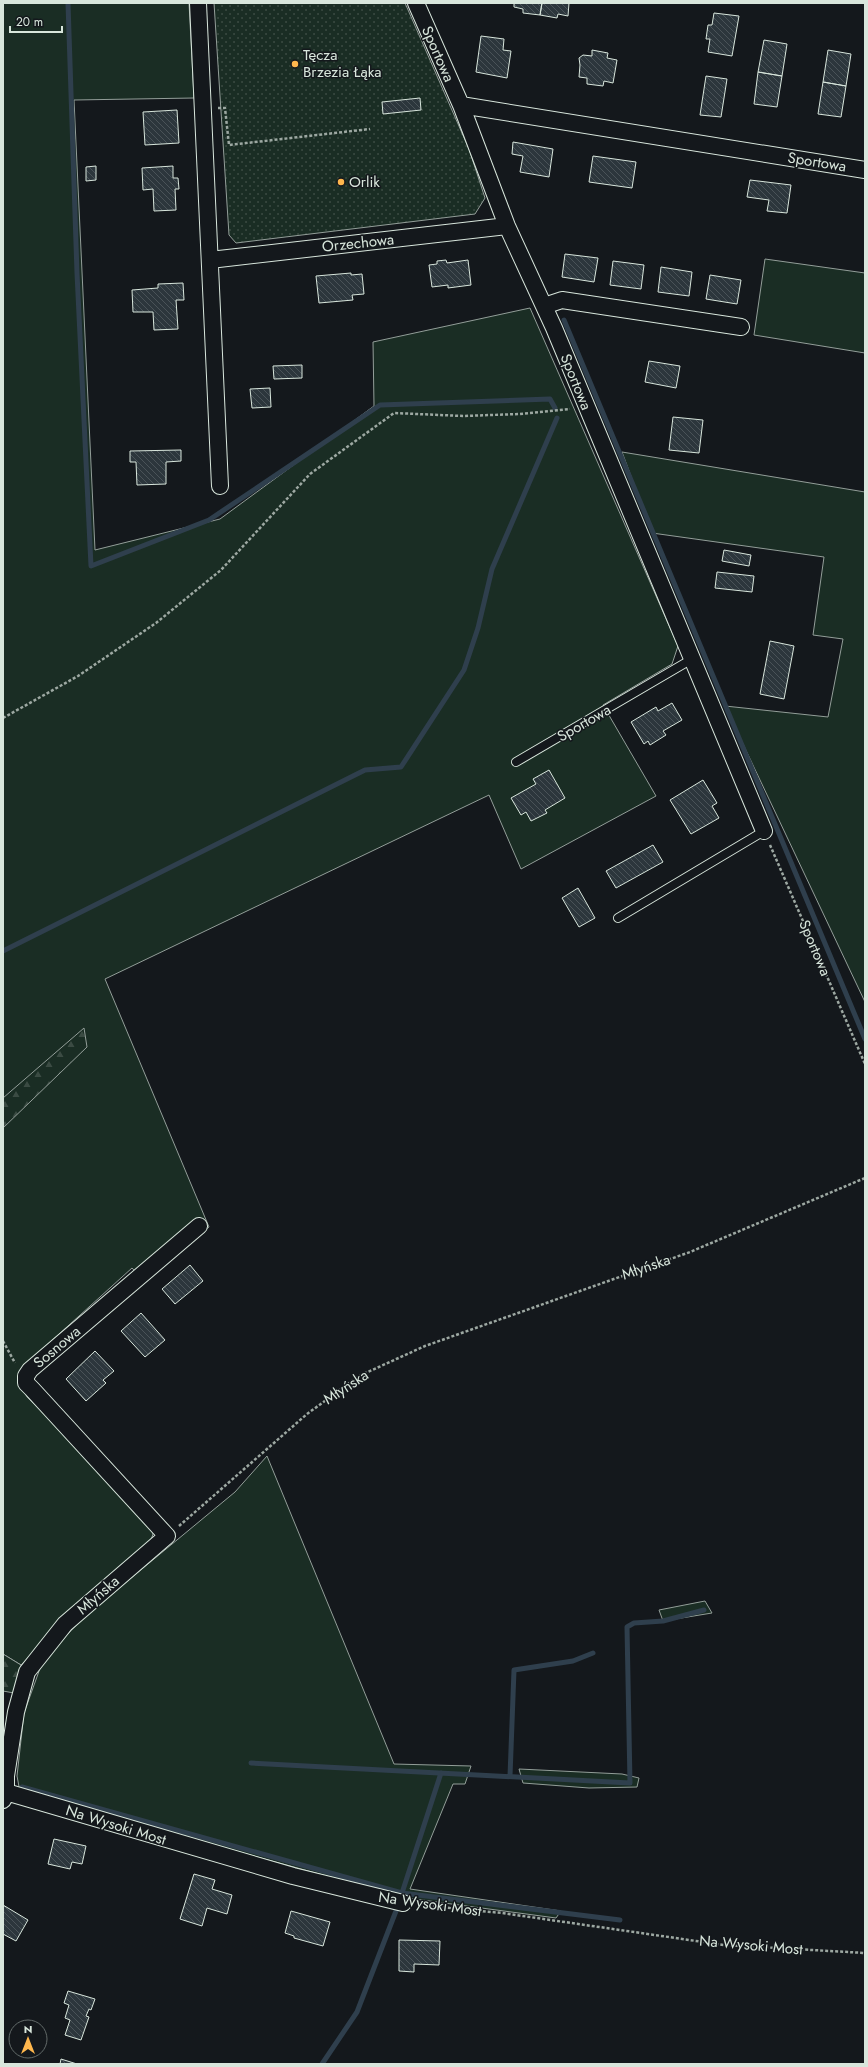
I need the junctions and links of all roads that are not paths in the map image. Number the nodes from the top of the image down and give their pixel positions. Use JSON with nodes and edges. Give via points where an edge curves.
{"nodes":[{"id":1,"x":198,"y":3,"type":"edge"},
{"id":2,"x":416,"y":3,"type":"edge"},
{"id":3,"x":461,"y":105,"type":"junction"},
{"id":4,"x":865,"y":170,"type":"edge"},
{"id":5,"x":507,"y":226,"type":"junction"},
{"id":6,"x":210,"y":260,"type":"junction"},
{"id":7,"x":544,"y":306,"type":"junction"},
{"id":8,"x":741,"y":327,"type":"dead end"},
{"id":9,"x":220,"y":486,"type":"dead end"},
{"id":10,"x":692,"y":659,"type":"junction"},
{"id":11,"x":516,"y":762,"type":"dead end"},
{"id":12,"x":764,"y":831,"type":"joint"},
{"id":13,"x":618,"y":918,"type":"dead end"},
{"id":14,"x":199,"y":1226,"type":"dead end"},
{"id":15,"x":167,"y":1536,"type":"joint"},
{"id":16,"x":5,"y":1796,"type":"edge"},
{"id":17,"x":403,"y":1903,"type":"road end"}],
"edges":[{"from":1,"to":6,"type":"street"},
{"from":2,"to":3,"type":"street","name":"Sportowa"},
{"from":3,"to":4,"type":"street","name":"Sportowa"},
{"from":3,"to":5,"type":"street","name":"Sportowa"},
{"from":5,"to":6,"type":"street","name":"Orzechowa"},
{"from":5,"to":7,"type":"street","name":"Sportowa"},
{"from":6,"to":9,"type":"street"},
{"from":7,"to":8,"type":"street","via":[[562,300]]},
{"from":7,"to":10,"type":"street","name":"Sportowa"},
{"from":10,"to":11,"type":"lane","name":"Sportowa"},
{"from":10,"to":12,"type":"street","name":"Sportowa"},
{"from":12,"to":13,"type":"lane"},
{"from":14,"to":15,"type":"street","name":"Sosnowa","via":[[26,1376],[26,1383]]},
{"from":15,"to":16,"type":"street","name":"Młyńska","via":[[65,1624],[27,1672],[16,1712]]},
{"from":16,"to":17,"type":"street","name":"Na Wysoki Most","via":[[285,1874]]}]}
